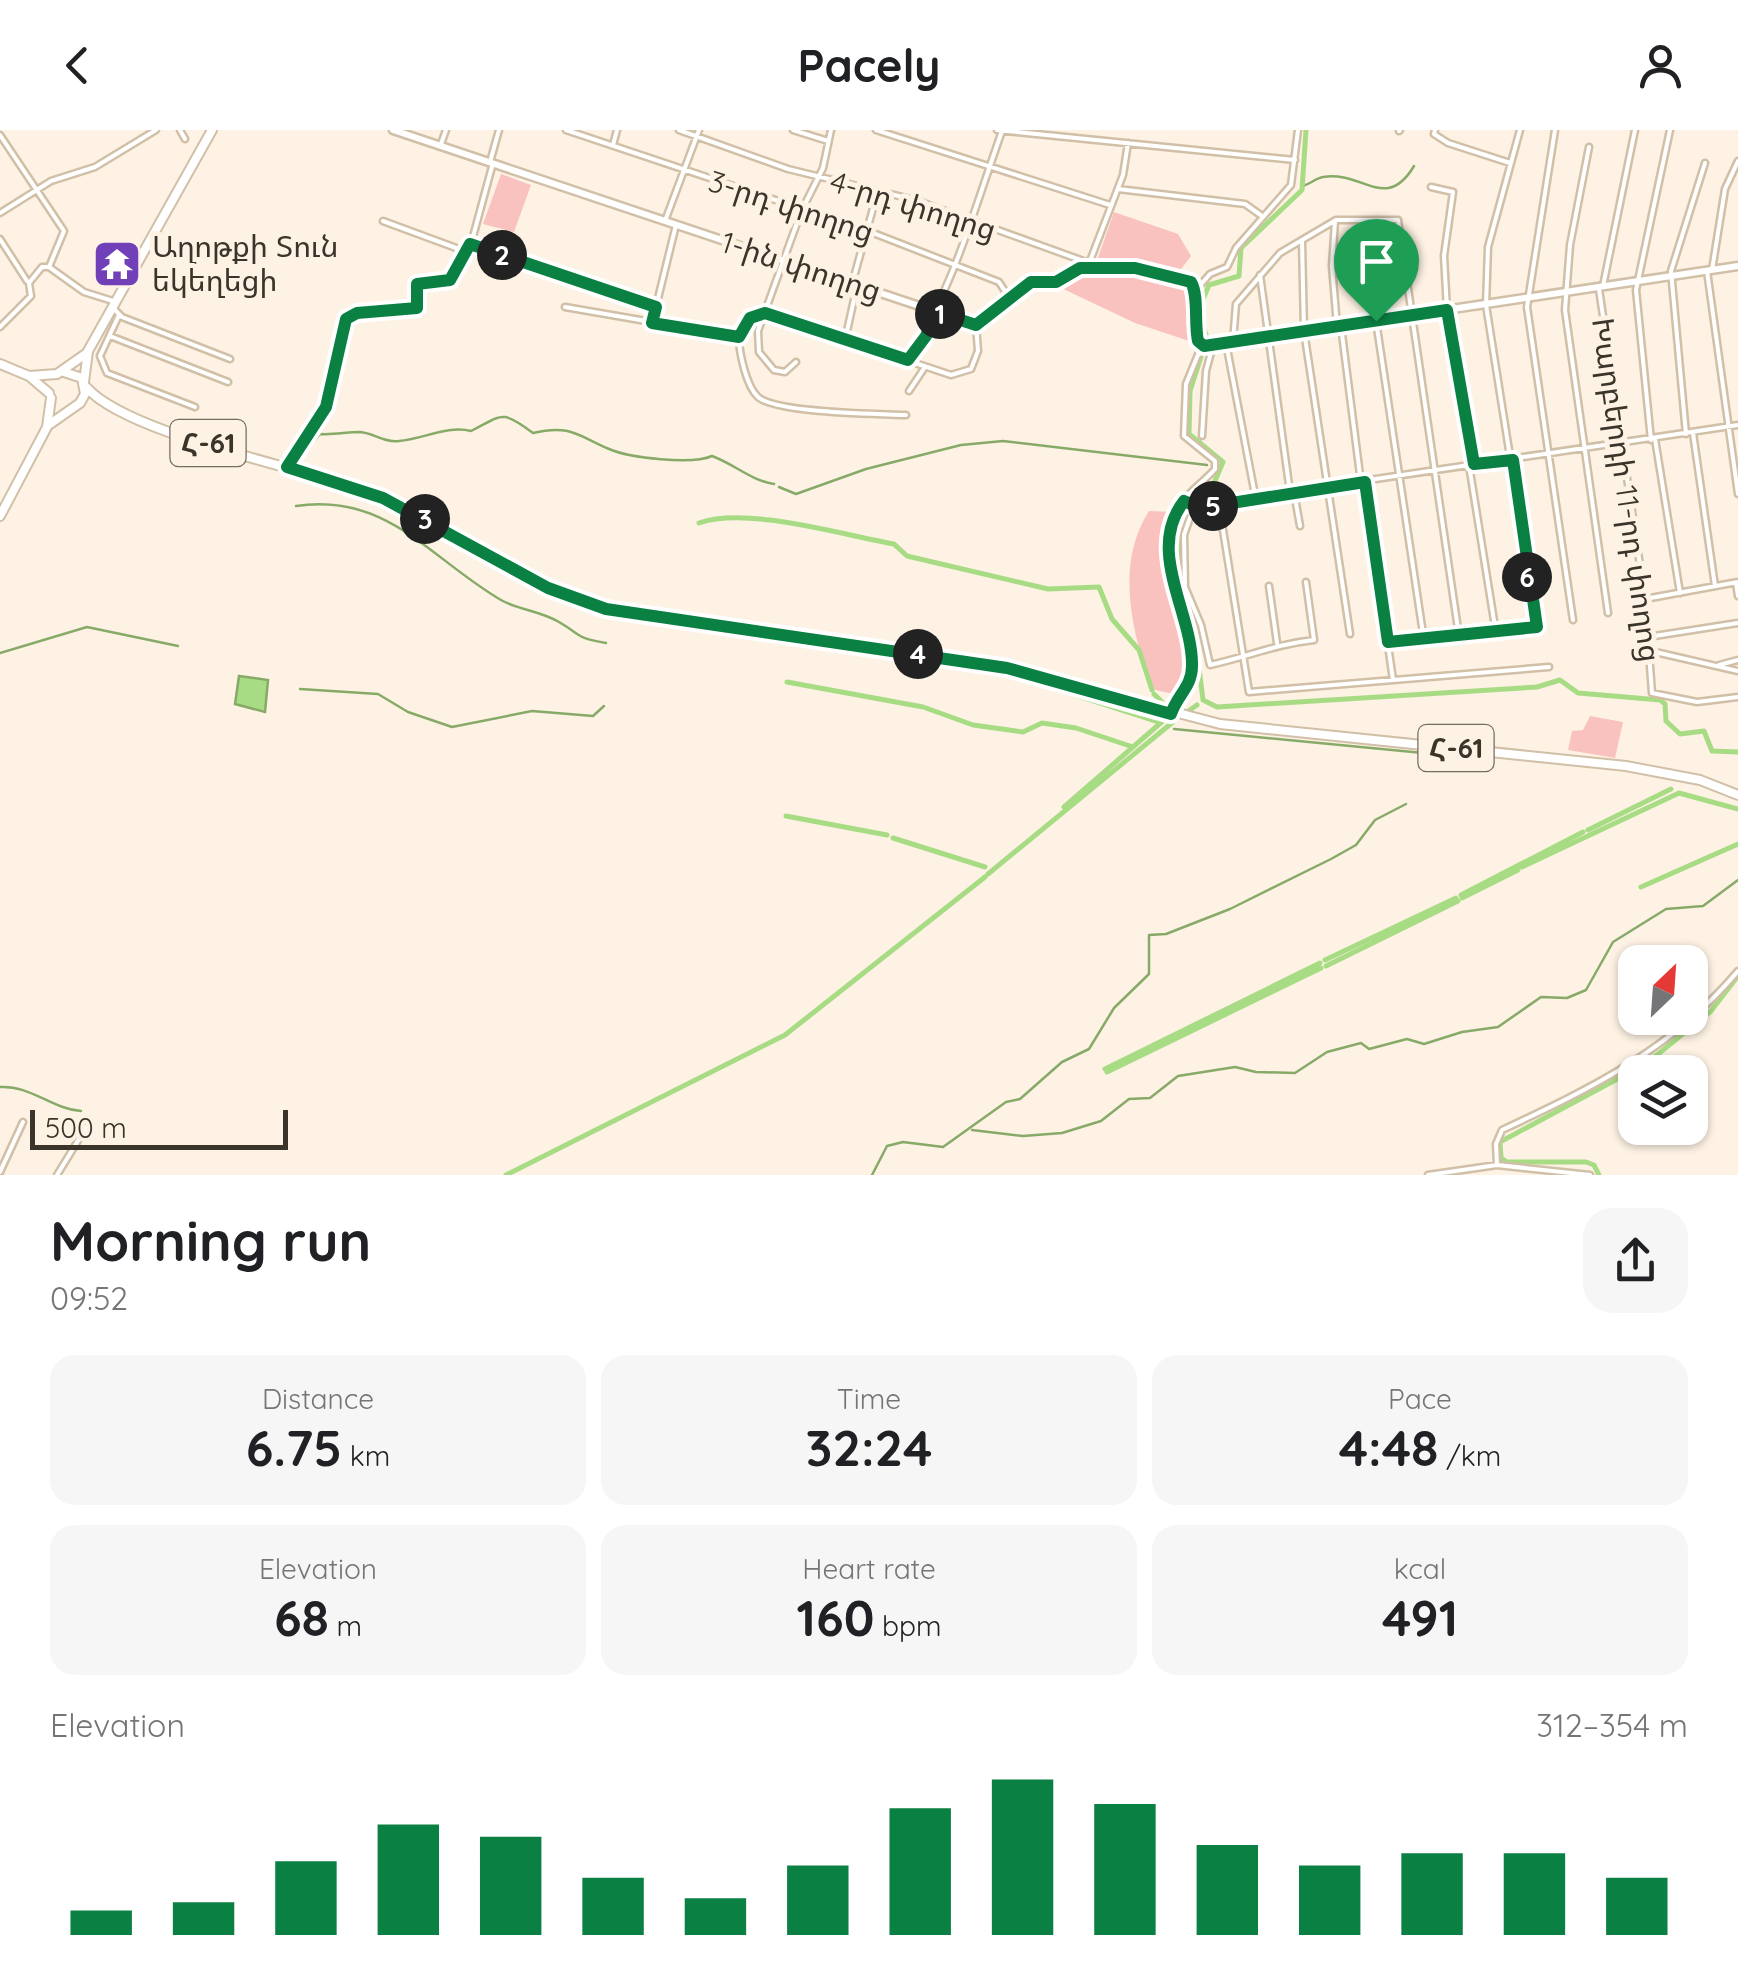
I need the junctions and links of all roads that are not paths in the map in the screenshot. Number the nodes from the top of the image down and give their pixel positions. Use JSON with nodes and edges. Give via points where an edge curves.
{"nodes":[{"id":1,"x":156,"y":130,"type":"edge"},
{"id":2,"x":180,"y":130,"type":"edge"},
{"id":3,"x":212,"y":130,"type":"edge"},
{"id":4,"x":392,"y":130,"type":"edge"},
{"id":5,"x":446,"y":130,"type":"edge"},
{"id":6,"x":499,"y":130,"type":"edge"},
{"id":7,"x":566,"y":130,"type":"edge"},
{"id":8,"x":617,"y":130,"type":"edge"},
{"id":9,"x":680,"y":130,"type":"edge"},
{"id":10,"x":699,"y":130,"type":"edge"},
{"id":11,"x":793,"y":130,"type":"edge"},
{"id":12,"x":831,"y":130,"type":"edge"},
{"id":13,"x":876,"y":130,"type":"edge"},
{"id":14,"x":1000,"y":130,"type":"edge"},
{"id":15,"x":1298,"y":130,"type":"edge"},
{"id":16,"x":1435,"y":130,"type":"edge"},
{"id":17,"x":1520,"y":130,"type":"edge"},
{"id":18,"x":1555,"y":130,"type":"edge"},
{"id":19,"x":1635,"y":130,"type":"edge"},
{"id":20,"x":1670,"y":130,"type":"edge"},
{"id":21,"x":0,"y":135,"type":"edge"},
{"id":22,"x":185,"y":139,"type":"dead end"},
{"id":23,"x":696,"y":139,"type":"junction"},
{"id":24,"x":828,"y":141,"type":"junction"},
{"id":25,"x":1128,"y":143,"type":"junction"},
{"id":26,"x":441,"y":146,"type":"junction"},
{"id":27,"x":613,"y":146,"type":"junction"},
{"id":28,"x":1589,"y":147,"type":"dead end"},
{"id":29,"x":1295,"y":160,"type":"junction"},
{"id":30,"x":1738,"y":161,"type":"edge"},
{"id":31,"x":491,"y":163,"type":"junction"},
{"id":32,"x":1510,"y":163,"type":"junction"},
{"id":33,"x":1705,"y":163,"type":"dead end"},
{"id":34,"x":990,"y":166,"type":"junction"},
{"id":35,"x":684,"y":172,"type":"junction"},
{"id":36,"x":818,"y":176,"type":"junction"},
{"id":37,"x":1430,"y":186,"type":"dead end"},
{"id":38,"x":1118,"y":189,"type":"junction"},
{"id":39,"x":35,"y":190,"type":"junction"},
{"id":40,"x":878,"y":192,"type":"junction"},
{"id":41,"x":1110,"y":204,"type":"junction"},
{"id":42,"x":800,"y":212,"type":"junction"},
{"id":43,"x":0,"y":213,"type":"edge"},
{"id":44,"x":1262,"y":216,"type":"junction"},
{"id":45,"x":1336,"y":220,"type":"junction"},
{"id":46,"x":382,"y":221,"type":"dead end"},
{"id":47,"x":665,"y":221,"type":"junction"},
{"id":48,"x":968,"y":221,"type":"junction"},
{"id":49,"x":1361,"y":221,"type":"junction"},
{"id":50,"x":676,"y":225,"type":"junction"},
{"id":51,"x":868,"y":231,"type":"junction"},
{"id":52,"x":0,"y":239,"type":"edge"},
{"id":53,"x":1302,"y":241,"type":"junction"},
{"id":54,"x":470,"y":244,"type":"junction"},
{"id":55,"x":467,"y":252,"type":"junction"},
{"id":56,"x":786,"y":262,"type":"junction"},
{"id":57,"x":958,"y":265,"type":"junction"},
{"id":58,"x":1088,"y":265,"type":"junction"},
{"id":59,"x":1738,"y":266,"type":"edge"},
{"id":60,"x":49,"y":267,"type":"junction"},
{"id":61,"x":1709,"y":270,"type":"junction"},
{"id":62,"x":1260,"y":275,"type":"junction"},
{"id":63,"x":1670,"y":276,"type":"junction"},
{"id":64,"x":1638,"y":281,"type":"junction"},
{"id":65,"x":28,"y":283,"type":"junction"},
{"id":66,"x":855,"y":285,"type":"junction"},
{"id":67,"x":1601,"y":286,"type":"junction"},
{"id":68,"x":1196,"y":290,"type":"junction"},
{"id":69,"x":1564,"y":292,"type":"junction"},
{"id":70,"x":1008,"y":296,"type":"junction"},
{"id":71,"x":1528,"y":298,"type":"junction"},
{"id":72,"x":1486,"y":306,"type":"junction"},
{"id":73,"x":656,"y":307,"type":"junction"},
{"id":74,"x":116,"y":308,"type":"junction"},
{"id":75,"x":566,"y":308,"type":"dead end"},
{"id":76,"x":1447,"y":310,"type":"junction"},
{"id":77,"x":936,"y":312,"type":"junction"},
{"id":78,"x":765,"y":313,"type":"junction"},
{"id":79,"x":1411,"y":315,"type":"junction"},
{"id":80,"x":1376,"y":321,"type":"junction"},
{"id":81,"x":652,"y":323,"type":"junction"},
{"id":82,"x":976,"y":325,"type":"junction"},
{"id":83,"x":1339,"y":326,"type":"junction"},
{"id":84,"x":0,"y":327,"type":"edge"},
{"id":85,"x":1304,"y":331,"type":"junction"},
{"id":86,"x":110,"y":336,"type":"junction"},
{"id":87,"x":1268,"y":336,"type":"junction"},
{"id":88,"x":739,"y":337,"type":"junction"},
{"id":89,"x":845,"y":340,"type":"junction"},
{"id":90,"x":1230,"y":342,"type":"junction"},
{"id":91,"x":1207,"y":345,"type":"junction"},
{"id":92,"x":88,"y":352,"type":"junction"},
{"id":93,"x":230,"y":359,"type":"dead end"},
{"id":94,"x":908,"y":360,"type":"junction"},
{"id":95,"x":796,"y":362,"type":"dead end"},
{"id":96,"x":0,"y":364,"type":"edge"},
{"id":97,"x":925,"y":367,"type":"junction"},
{"id":98,"x":61,"y":373,"type":"junction"},
{"id":99,"x":29,"y":376,"type":"junction"},
{"id":100,"x":228,"y":382,"type":"dead end"},
{"id":101,"x":85,"y":384,"type":"junction"},
{"id":102,"x":909,"y":391,"type":"dead end"},
{"id":103,"x":50,"y":396,"type":"junction"},
{"id":104,"x":80,"y":404,"type":"junction"},
{"id":105,"x":108,"y":405,"type":"junction"},
{"id":106,"x":196,"y":407,"type":"dead end"},
{"id":107,"x":70,"y":408,"type":"junction"},
{"id":108,"x":906,"y":415,"type":"dead end"},
{"id":109,"x":1738,"y":425,"type":"edge"},
{"id":110,"x":1728,"y":426,"type":"junction"},
{"id":111,"x":47,"y":427,"type":"junction"},
{"id":112,"x":1694,"y":432,"type":"junction"},
{"id":113,"x":1686,"y":434,"type":"junction"},
{"id":114,"x":1202,"y":436,"type":"dead end"},
{"id":115,"x":1653,"y":439,"type":"junction"},
{"id":116,"x":1621,"y":444,"type":"junction"},
{"id":117,"x":1584,"y":449,"type":"junction"},
{"id":118,"x":1552,"y":454,"type":"junction"},
{"id":119,"x":1513,"y":460,"type":"junction"},
{"id":120,"x":1472,"y":464,"type":"junction"},
{"id":121,"x":287,"y":467,"type":"junction"},
{"id":122,"x":1436,"y":471,"type":"junction"},
{"id":123,"x":1400,"y":477,"type":"junction"},
{"id":124,"x":1363,"y":483,"type":"junction"},
{"id":125,"x":1328,"y":487,"type":"junction"},
{"id":126,"x":1292,"y":492,"type":"junction"},
{"id":127,"x":1738,"y":494,"type":"edge"},
{"id":128,"x":1255,"y":496,"type":"junction"},
{"id":129,"x":1184,"y":501,"type":"junction"},
{"id":130,"x":1220,"y":505,"type":"junction"},
{"id":131,"x":1194,"y":506,"type":"junction"},
{"id":132,"x":0,"y":516,"type":"edge"},
{"id":133,"x":1300,"y":526,"type":"dead end"},
{"id":134,"x":1306,"y":582,"type":"dead end"},
{"id":135,"x":1737,"y":582,"type":"edge"},
{"id":136,"x":1269,"y":586,"type":"dead end"},
{"id":137,"x":1715,"y":586,"type":"junction"},
{"id":138,"x":1680,"y":593,"type":"junction"},
{"id":139,"x":1738,"y":596,"type":"edge"},
{"id":140,"x":1645,"y":599,"type":"junction"},
{"id":141,"x":1608,"y":613,"type":"dead end"},
{"id":142,"x":1573,"y":620,"type":"dead end"},
{"id":143,"x":1738,"y":622,"type":"edge"},
{"id":144,"x":1496,"y":633,"type":"junction"},
{"id":145,"x":1350,"y":634,"type":"dead end"},
{"id":146,"x":1459,"y":636,"type":"junction"},
{"id":147,"x":1648,"y":637,"type":"junction"},
{"id":148,"x":1424,"y":640,"type":"junction"},
{"id":149,"x":1388,"y":642,"type":"junction"},
{"id":150,"x":1277,"y":643,"type":"junction"},
{"id":151,"x":1650,"y":651,"type":"junction"},
{"id":152,"x":1243,"y":658,"type":"junction"},
{"id":153,"x":1738,"y":660,"type":"edge"},
{"id":154,"x":1719,"y":665,"type":"junction"},
{"id":155,"x":1548,"y":667,"type":"dead end"},
{"id":156,"x":1738,"y":671,"type":"edge"},
{"id":157,"x":1394,"y":680,"type":"junction"},
{"id":158,"x":1738,"y":697,"type":"edge"},
{"id":159,"x":1171,"y":714,"type":"junction"},
{"id":160,"x":1738,"y":795,"type":"edge"},
{"id":161,"x":1738,"y":971,"type":"edge"},
{"id":162,"x":23,"y":1122,"type":"dead end"},
{"id":163,"x":87,"y":1126,"type":"dead end"},
{"id":164,"x":1496,"y":1164,"type":"junction"},
{"id":165,"x":0,"y":1172,"type":"edge"},
{"id":166,"x":57,"y":1175,"type":"edge"},
{"id":167,"x":1428,"y":1175,"type":"edge"},
{"id":168,"x":1590,"y":1175,"type":"edge"}],
"edges":[{"from":1,"to":39,"type":"street","via":[[95,167]]},
{"from":2,"to":22,"type":"street"},
{"from":3,"to":74,"type":"main road"},
{"from":4,"to":26,"type":"main road","name":"1-ին փողոց"},
{"from":5,"to":26,"type":"street"},
{"from":6,"to":31,"type":"street"},
{"from":7,"to":27,"type":"street","name":"3-րդ փողոց"},
{"from":8,"to":27,"type":"street"},
{"from":9,"to":23,"type":"street","name":"4-րդ փողոց"},
{"from":10,"to":23,"type":"street"},
{"from":11,"to":24,"type":"street"},
{"from":12,"to":24,"type":"street"},
{"from":13,"to":34,"type":"street"},
{"from":14,"to":25,"type":"street"},
{"from":14,"to":34,"type":"street"},
{"from":15,"to":29,"type":"street"},
{"from":16,"to":32,"type":"street","via":[[1448,143]]},
{"from":17,"to":32,"type":"street"},
{"from":18,"to":71,"type":"street"},
{"from":19,"to":67,"type":"street","name":"Խարբերդի 11-րդ փողոց"},
{"from":20,"to":64,"type":"street"},
{"from":21,"to":39,"type":"street"},
{"from":23,"to":35,"type":"street"},
{"from":23,"to":36,"type":"street","name":"4-րդ փողոց"},
{"from":24,"to":36,"type":"street"},
{"from":25,"to":29,"type":"street"},
{"from":25,"to":38,"type":"street"},
{"from":26,"to":31,"type":"main road","name":"1-ին փողոց"},
{"from":27,"to":35,"type":"street","name":"3-րդ փողոց"},
{"from":28,"to":69,"type":"street"},
{"from":29,"to":44,"type":"street","via":[[1291,185]]},
{"from":30,"to":61,"type":"street","via":[[1725,190]]},
{"from":31,"to":47,"type":"main road","name":"1-ին փողոց"},
{"from":31,"to":54,"type":"street"},
{"from":32,"to":72,"type":"street","via":[[1488,247]]},
{"from":33,"to":63,"type":"street"},
{"from":34,"to":41,"type":"street"},
{"from":34,"to":48,"type":"street"},
{"from":35,"to":42,"type":"street","name":"3-րդ փողոց"},
{"from":35,"to":47,"type":"street"},
{"from":36,"to":40,"type":"street","name":"4-րդ փողոց"},
{"from":36,"to":42,"type":"street"},
{"from":37,"to":76,"type":"street","via":[[1453,192],[1444,256]]},
{"from":38,"to":41,"type":"street"},
{"from":38,"to":44,"type":"street","via":[[1245,204]]},
{"from":39,"to":43,"type":"street"},
{"from":39,"to":60,"type":"street","via":[[64,232]]},
{"from":40,"to":48,"type":"street","name":"4-րդ փողոց"},
{"from":40,"to":51,"type":"street"},
{"from":41,"to":58,"type":"street"},
{"from":42,"to":51,"type":"street","name":"3-րդ փողոց"},
{"from":42,"to":56,"type":"street"},
{"from":44,"to":68,"type":"street","via":[[1227,267]]},
{"from":45,"to":49,"type":"street"},
{"from":45,"to":53,"type":"street"},
{"from":45,"to":83,"type":"street","via":[[1332,266]]},
{"from":46,"to":55,"type":"street"},
{"from":47,"to":50,"type":"main road","name":"1-ին փողոց"},
{"from":48,"to":57,"type":"street"},
{"from":48,"to":58,"type":"street","name":"4-րդ փողոց"},
{"from":49,"to":79,"type":"street","via":[[1398,220]]},
{"from":49,"to":80,"type":"street"},
{"from":50,"to":56,"type":"main road","name":"1-ին փողոց"},
{"from":50,"to":73,"type":"street"},
{"from":51,"to":57,"type":"street","name":"3-րդ փողոց"},
{"from":51,"to":66,"type":"street"},
{"from":52,"to":65,"type":"street"},
{"from":53,"to":62,"type":"street"},
{"from":53,"to":85,"type":"street"},
{"from":54,"to":55,"type":"street"},
{"from":54,"to":73,"type":"street"},
{"from":55,"to":121,"type":"street","via":[[450,280],[417,284],[417,308],[346,319],[326,407]]},
{"from":56,"to":66,"type":"main road","name":"1-ին փողոց"},
{"from":56,"to":78,"type":"street"},
{"from":57,"to":70,"type":"street","name":"3-րդ փողոց","via":[[999,282]]},
{"from":57,"to":77,"type":"street"},
{"from":58,"to":68,"type":"main road","via":[[1181,278]]},
{"from":58,"to":70,"type":"main road"},
{"from":59,"to":61,"type":"main road"},
{"from":60,"to":65,"type":"street"},
{"from":60,"to":74,"type":"street"},
{"from":61,"to":63,"type":"main road"},
{"from":61,"to":110,"type":"street"},
{"from":62,"to":87,"type":"street"},
{"from":62,"to":90,"type":"street","via":[[1236,304]]},
{"from":63,"to":64,"type":"main road"},
{"from":63,"to":113,"type":"street"},
{"from":64,"to":67,"type":"main road"},
{"from":64,"to":115,"type":"street"},
{"from":65,"to":84,"type":"street","via":[[32,296]]},
{"from":66,"to":77,"type":"main road","name":"1-ին փողոց"},
{"from":66,"to":89,"type":"street"},
{"from":67,"to":69,"type":"main road"},
{"from":67,"to":116,"type":"street","name":"Խարբերդի 11-րդ փողոց"},
{"from":68,"to":91,"type":"main road","via":[[1192,312]]},
{"from":69,"to":71,"type":"main road"},
{"from":69,"to":117,"type":"street"},
{"from":70,"to":82,"type":"main road"},
{"from":71,"to":72,"type":"main road"},
{"from":71,"to":118,"type":"street"},
{"from":72,"to":76,"type":"main road"},
{"from":72,"to":119,"type":"street"},
{"from":73,"to":81,"type":"street"},
{"from":74,"to":86,"type":"street"},
{"from":74,"to":92,"type":"main road"},
{"from":74,"to":93,"type":"street"},
{"from":75,"to":81,"type":"street"},
{"from":76,"to":79,"type":"main road"},
{"from":76,"to":120,"type":"street"},
{"from":77,"to":82,"type":"main road","name":"1-ին փողոց"},
{"from":77,"to":94,"type":"street"},
{"from":78,"to":88,"type":"street","via":[[750,318]]},
{"from":78,"to":89,"type":"street"},
{"from":78,"to":95,"type":"street","via":[[758,342],[764,362],[779,373]]},
{"from":79,"to":80,"type":"main road"},
{"from":79,"to":122,"type":"street"},
{"from":80,"to":83,"type":"main road"},
{"from":80,"to":123,"type":"street"},
{"from":81,"to":88,"type":"street"},
{"from":82,"to":97,"type":"street","via":[[978,352],[970,369],[951,376]]},
{"from":83,"to":85,"type":"main road"},
{"from":83,"to":124,"type":"street"},
{"from":85,"to":87,"type":"main road"},
{"from":85,"to":125,"type":"street"},
{"from":86,"to":100,"type":"street"},
{"from":86,"to":106,"type":"street","via":[[100,356],[110,377]]},
{"from":87,"to":90,"type":"main road"},
{"from":87,"to":126,"type":"street"},
{"from":88,"to":108,"type":"street","via":[[753,390],[766,401]]},
{"from":89,"to":94,"type":"street"},
{"from":90,"to":91,"type":"main road"},
{"from":90,"to":128,"type":"street"},
{"from":91,"to":114,"type":"street"},
{"from":91,"to":129,"type":"street","via":[[1186,384],[1184,436],[1215,461],[1214,469]]},
{"from":92,"to":98,"type":"main road"},
{"from":92,"to":101,"type":"main road"},
{"from":94,"to":97,"type":"street"},
{"from":96,"to":99,"type":"main road"},
{"from":97,"to":102,"type":"street"},
{"from":98,"to":99,"type":"main road"},
{"from":98,"to":101,"type":"main road","via":[[76,374]]},
{"from":98,"to":103,"type":"main road"},
{"from":99,"to":103,"type":"main road"},
{"from":101,"to":104,"type":"main road"},
{"from":101,"to":105,"type":"main road","number":"Հ-61"},
{"from":103,"to":107,"type":"main road"},
{"from":103,"to":111,"type":"main road"},
{"from":104,"to":105,"type":"main road","number":"Հ-61"},
{"from":104,"to":107,"type":"main road"},
{"from":105,"to":121,"type":"main road","number":"Հ-61"},
{"from":107,"to":111,"type":"main road"},
{"from":109,"to":110,"type":"street"},
{"from":110,"to":112,"type":"street"},
{"from":110,"to":127,"type":"street"},
{"from":111,"to":132,"type":"main road"},
{"from":112,"to":113,"type":"street"},
{"from":112,"to":137,"type":"street"},
{"from":113,"to":115,"type":"street"},
{"from":115,"to":116,"type":"street"},
{"from":115,"to":138,"type":"street"},
{"from":116,"to":117,"type":"street"},
{"from":116,"to":140,"type":"street","name":"Խարբերդի 11-րդ փողոց"},
{"from":117,"to":118,"type":"street"},
{"from":117,"to":141,"type":"street"},
{"from":118,"to":119,"type":"street"},
{"from":118,"to":142,"type":"street"},
{"from":119,"to":120,"type":"street"},
{"from":119,"to":144,"type":"street","via":[[1538,620],[1533,630]]},
{"from":120,"to":122,"type":"street"},
{"from":120,"to":144,"type":"street"},
{"from":121,"to":159,"type":"main road","number":"Հ-61","via":[[383,498],[548,588],[606,609],[1007,668]]},
{"from":122,"to":123,"type":"street"},
{"from":122,"to":146,"type":"street"},
{"from":123,"to":124,"type":"street"},
{"from":123,"to":148,"type":"street"},
{"from":124,"to":125,"type":"street"},
{"from":124,"to":149,"type":"street"},
{"from":125,"to":126,"type":"street"},
{"from":125,"to":145,"type":"street"},
{"from":126,"to":128,"type":"street"},
{"from":126,"to":133,"type":"street"},
{"from":128,"to":130,"type":"street"},
{"from":129,"to":131,"type":"street"},
{"from":129,"to":159,"type":"street","via":[[1172,526],[1170,574],[1188,622],[1192,669]]},
{"from":130,"to":131,"type":"street"},
{"from":130,"to":152,"type":"street"},
{"from":131,"to":152,"type":"street","via":[[1184,534],[1184,572],[1205,657],[1210,665]]},
{"from":134,"to":150,"type":"street","via":[[1314,640]]},
{"from":135,"to":137,"type":"street"},
{"from":135,"to":139,"type":"street"},
{"from":136,"to":150,"type":"street"},
{"from":137,"to":138,"type":"street"},
{"from":138,"to":140,"type":"street"},
{"from":140,"to":147,"type":"street","name":"Խարբերդի 11-րդ փողոց"},
{"from":143,"to":147,"type":"street"},
{"from":144,"to":146,"type":"street"},
{"from":146,"to":148,"type":"street"},
{"from":147,"to":151,"type":"street","name":"Խարբերդի 11-րդ փողոց"},
{"from":148,"to":149,"type":"street"},
{"from":149,"to":157,"type":"street"},
{"from":150,"to":152,"type":"street"},
{"from":151,"to":154,"type":"street"},
{"from":151,"to":158,"type":"street","name":"Խարբերդի 11-րդ փողոց","via":[[1652,693],[1697,702]]},
{"from":152,"to":157,"type":"street","via":[[1248,692]]},
{"from":153,"to":154,"type":"street"},
{"from":154,"to":156,"type":"street"},
{"from":155,"to":157,"type":"street"},
{"from":159,"to":160,"type":"main road","number":"Հ-61","via":[[1626,766]]},
{"from":161,"to":164,"type":"street","via":[[1703,1012],[1624,1069],[1502,1130]]},
{"from":162,"to":165,"type":"street"},
{"from":163,"to":166,"type":"street"},
{"from":164,"to":167,"type":"street"},
{"from":164,"to":168,"type":"street"}]}
